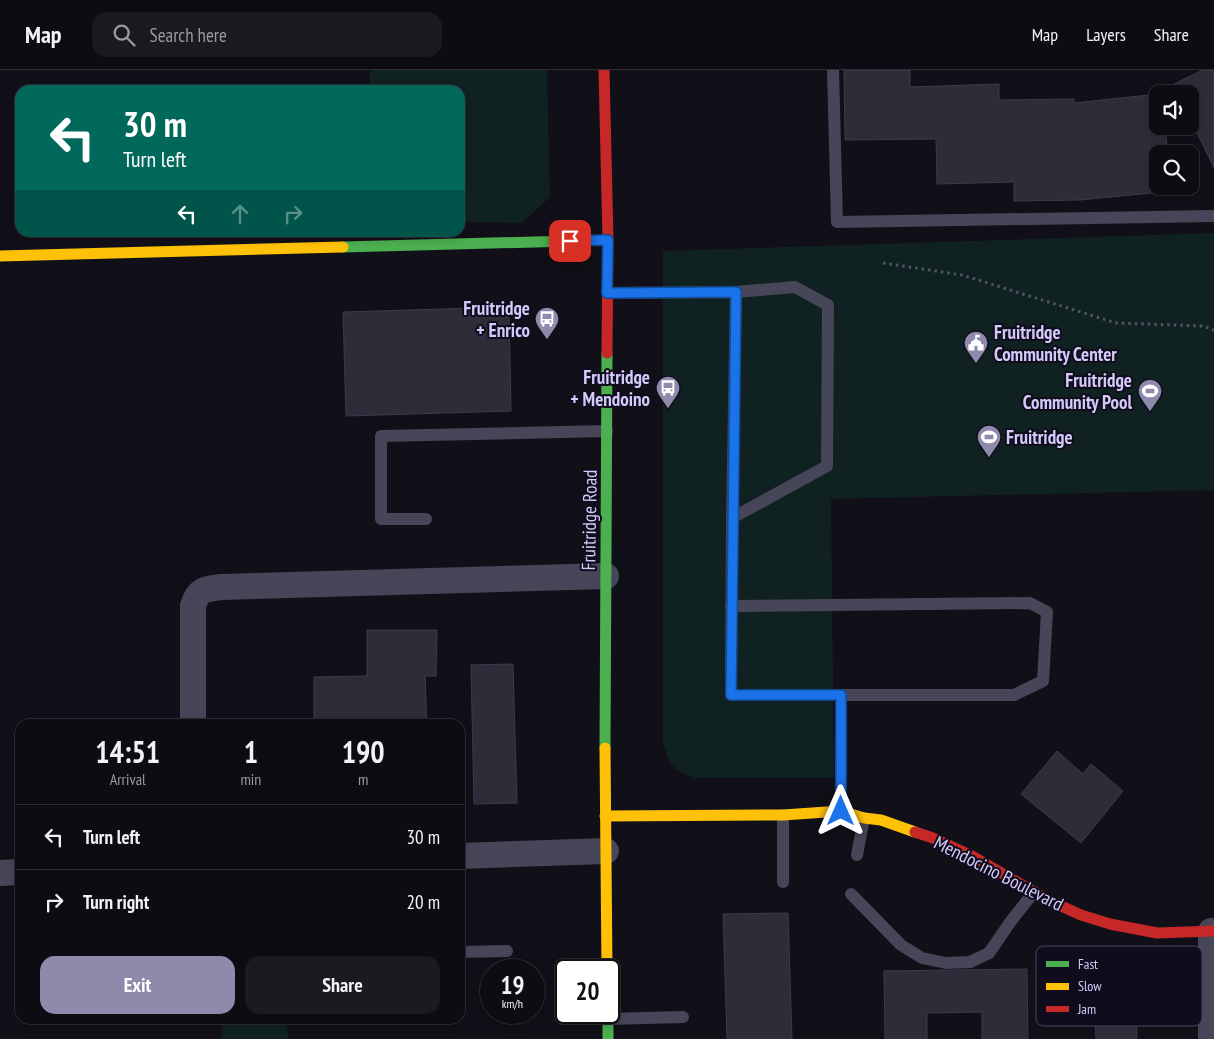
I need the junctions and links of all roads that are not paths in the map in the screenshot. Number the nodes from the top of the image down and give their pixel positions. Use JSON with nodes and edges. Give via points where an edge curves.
{"nodes":[{"id":1,"x":604,"y":70,"type":"edge"},
{"id":2,"x":834,"y":70,"type":"edge"},
{"id":3,"x":1214,"y":216,"type":"edge"},
{"id":4,"x":608,"y":240,"type":"junction"},
{"id":5,"x":0,"y":256,"type":"edge"},
{"id":6,"x":736,"y":292,"type":"junction"},
{"id":7,"x":607,"y":293,"type":"junction"},
{"id":8,"x":607,"y":431,"type":"junction"},
{"id":9,"x":732,"y":518,"type":"junction"},
{"id":10,"x":426,"y":519,"type":"dead end"},
{"id":11,"x":606,"y":576,"type":"junction"},
{"id":12,"x":732,"y":606,"type":"junction"},
{"id":13,"x":841,"y":695,"type":"junction"},
{"id":14,"x":193,"y":719,"type":"edge"},
{"id":15,"x":841,"y":811,"type":"junction"},
{"id":16,"x":783,"y":815,"type":"junction"},
{"id":17,"x":605,"y":816,"type":"junction"},
{"id":18,"x":864,"y":818,"type":"junction"},
{"id":19,"x":606,"y":851,"type":"junction"},
{"id":20,"x":857,"y":855,"type":"dead end"},
{"id":21,"x":465,"y":856,"type":"edge"},
{"id":22,"x":15,"y":872,"type":"edge"},
{"id":23,"x":0,"y":873,"type":"edge"},
{"id":24,"x":783,"y":882,"type":"dead end"},
{"id":25,"x":1034,"y":892,"type":"junction"},
{"id":26,"x":851,"y":894,"type":"dead end"},
{"id":27,"x":1212,"y":931,"type":"edge"},
{"id":28,"x":507,"y":951,"type":"dead end"},
{"id":29,"x":465,"y":952,"type":"edge"},
{"id":30,"x":607,"y":959,"type":"edge"},
{"id":31,"x":620,"y":1016,"type":"edge"},
{"id":32,"x":683,"y":1017,"type":"dead end"},
{"id":33,"x":606,"y":1024,"type":"edge"},
{"id":34,"x":608,"y":1024,"type":"edge"},
{"id":35,"x":602,"y":1039,"type":"edge"},
{"id":36,"x":608,"y":1039,"type":"edge"},
{"id":37,"x":1211,"y":1039,"type":"edge"}],
"edges":[{"from":1,"to":4,"type":"street","name":"Fruitridge Road"},
{"from":2,"to":3,"type":"lane","via":[[836,222]]},
{"from":4,"to":5,"type":"street"},
{"from":4,"to":7,"type":"street","name":"Fruitridge Road"},
{"from":6,"to":7,"type":"lane"},
{"from":6,"to":9,"type":"lane"},
{"from":6,"to":9,"type":"lane","via":[[795,286],[828,305],[827,466]]},
{"from":7,"to":8,"type":"street","name":"Fruitridge Road"},
{"from":8,"to":10,"type":"lane","via":[[381,436],[381,518]]},
{"from":8,"to":11,"type":"street","name":"Fruitridge Road"},
{"from":9,"to":12,"type":"lane"},
{"from":11,"to":14,"type":"street","via":[[205,589],[196,596],[193,606]]},
{"from":11,"to":17,"type":"street","name":"Fruitridge Road"},
{"from":12,"to":13,"type":"lane","via":[[731,695]]},
{"from":12,"to":13,"type":"lane","via":[[1030,602],[1046,612],[1043,680],[1014,695]]},
{"from":13,"to":15,"type":"lane"},
{"from":15,"to":16,"type":"street","name":"Mendocino Boulevard"},
{"from":15,"to":18,"type":"street","name":"Mendocino Boulevard"},
{"from":16,"to":17,"type":"street","name":"Mendocino Boulevard"},
{"from":16,"to":24,"type":"lane"},
{"from":17,"to":19,"type":"street","name":"Fruitridge Road"},
{"from":18,"to":20,"type":"lane"},
{"from":18,"to":25,"type":"street","name":"Mendocino Boulevard","via":[[881,820],[933,838],[972,856]]},
{"from":19,"to":21,"type":"street"},
{"from":19,"to":30,"type":"street","name":"Fruitridge Road"},
{"from":22,"to":23,"type":"street"},
{"from":25,"to":26,"type":"lane","via":[[989,953],[970,962],[946,963],[922,958],[901,945]]},
{"from":25,"to":27,"type":"street","name":"Mendocino Boulevard","via":[[1081,915],[1110,924],[1157,933]]},
{"from":27,"to":37,"type":"street"},
{"from":28,"to":29,"type":"lane"},
{"from":31,"to":32,"type":"lane"},
{"from":33,"to":35,"type":"lane"},
{"from":34,"to":36,"type":"street"}]}
